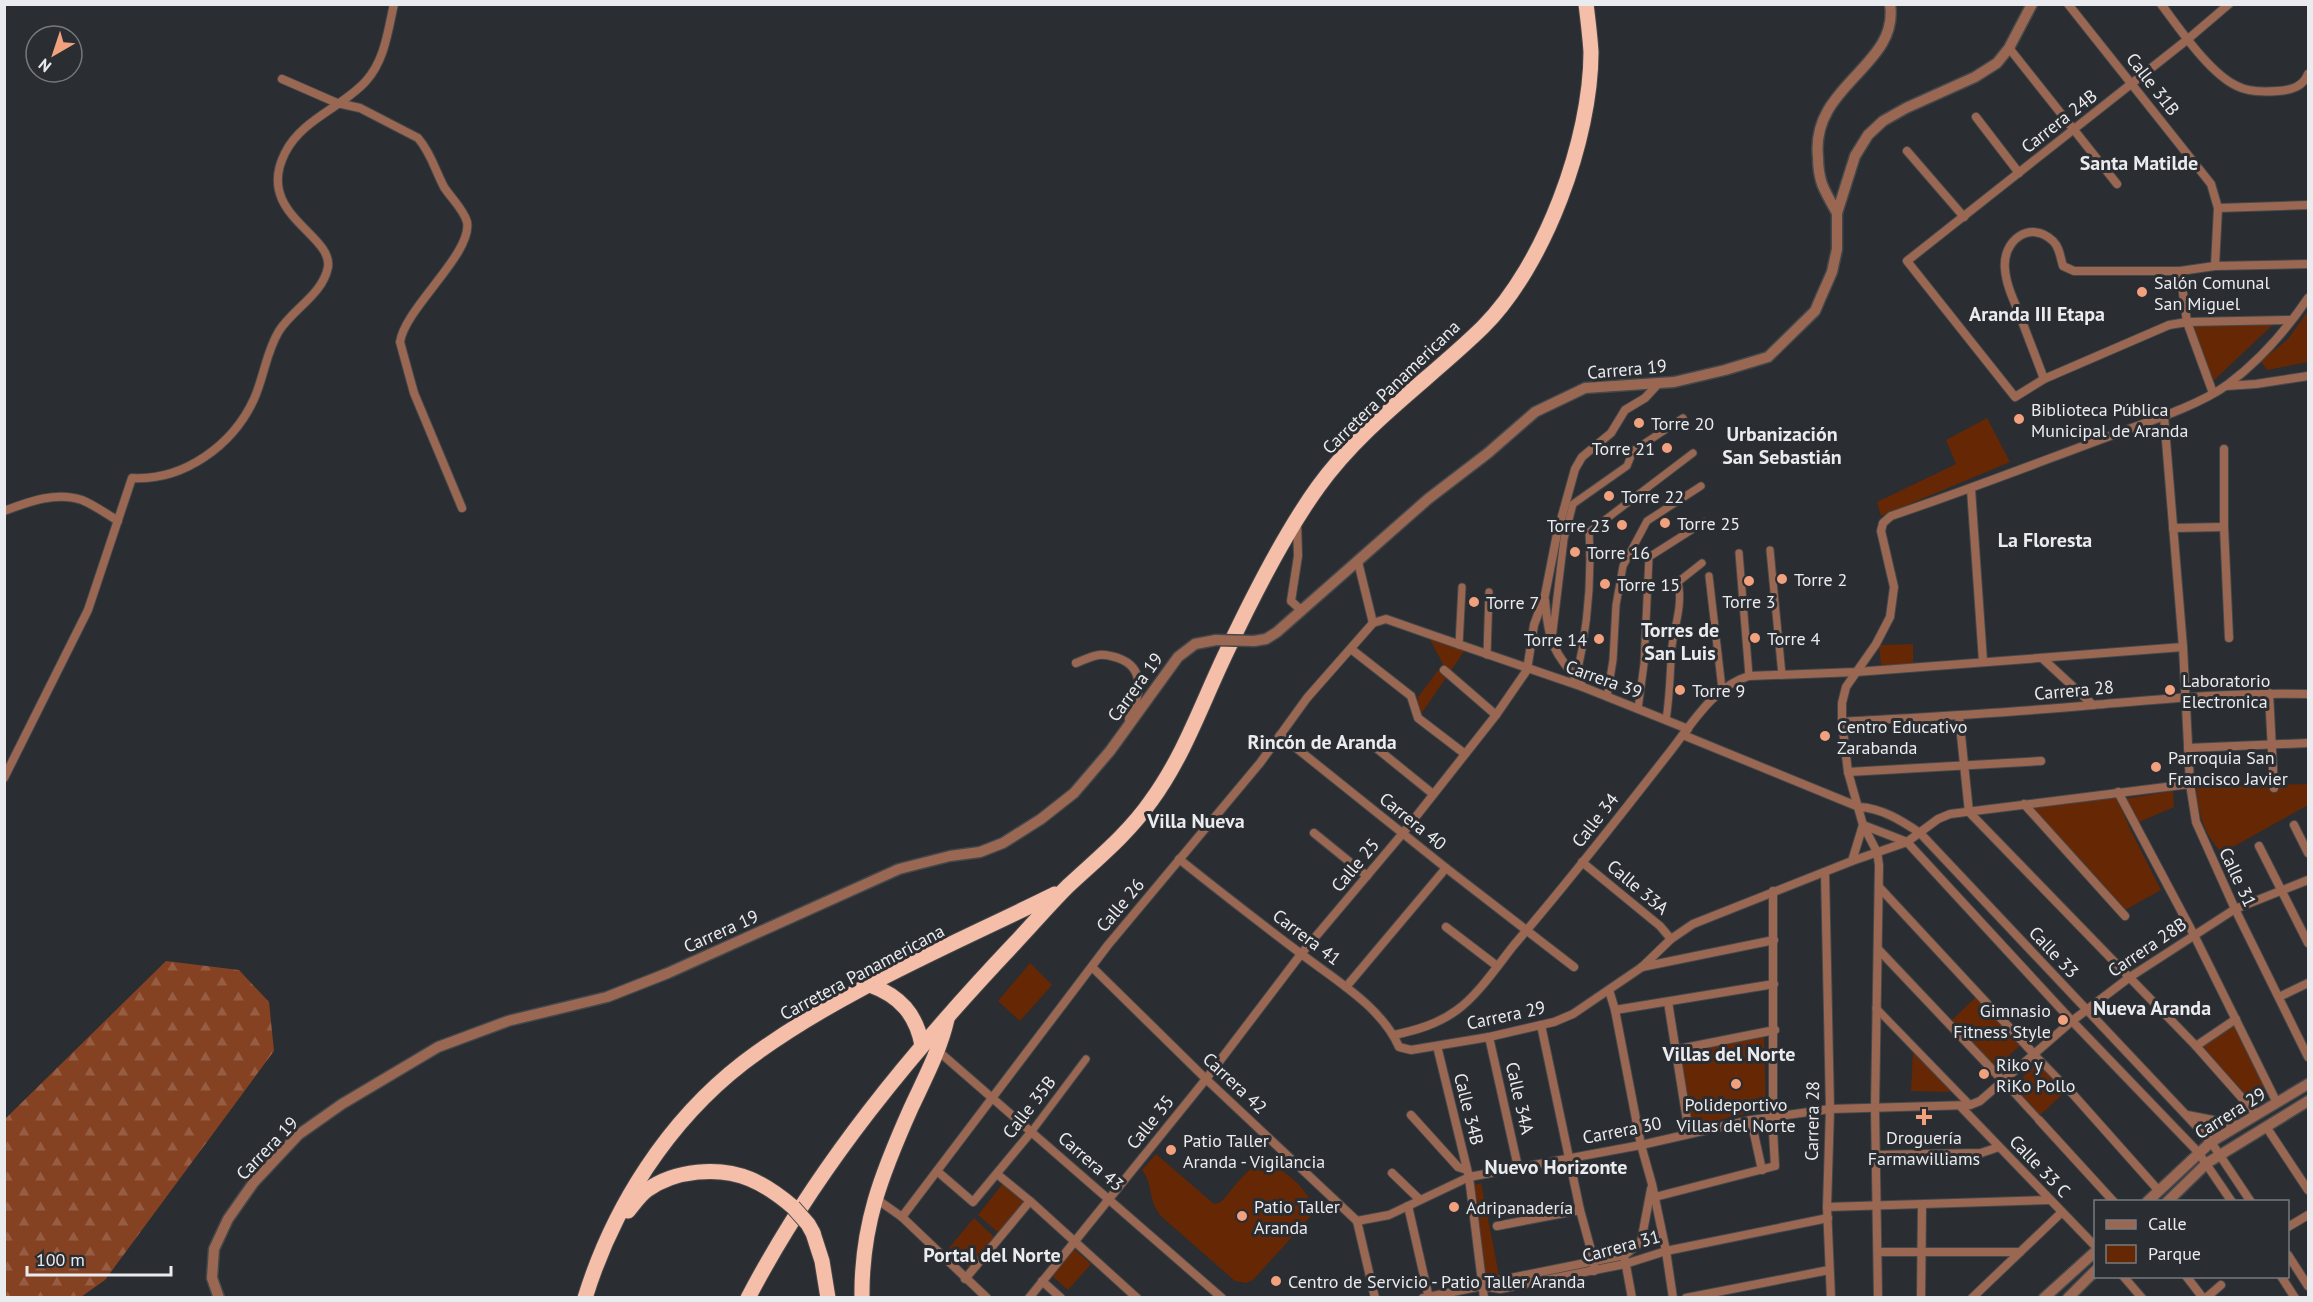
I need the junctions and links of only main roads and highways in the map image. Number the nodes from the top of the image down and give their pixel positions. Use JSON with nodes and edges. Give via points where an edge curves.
{"nodes":[{"id":1,"x":1586,"y":4,"type":"edge"},
{"id":2,"x":1066,"y":888,"type":"junction"},
{"id":3,"x":870,"y":985,"type":"junction"},
{"id":4,"x":930,"y":1047,"type":"junction"},
{"id":5,"x":601,"y":1254,"type":"junction"},
{"id":6,"x":585,"y":1298,"type":"edge"},
{"id":7,"x":748,"y":1298,"type":"edge"},
{"id":8,"x":828,"y":1298,"type":"edge"},
{"id":9,"x":862,"y":1298,"type":"edge"}],
"edges":[{"from":1,"to":2,"type":"highway","name":"Carretera Panamericana","via":[[1591,50],[1579,138],[1558,201],[1525,271],[1481,328],[1376,423],[1318,487],[1225,653],[1188,741],[1152,801],[1116,843]]},
{"from":2,"to":3,"type":"highway","name":"Carretera Panamericana"},
{"from":2,"to":4,"type":"highway","name":"Carretera Panamericana","via":[[948,1014]]},
{"from":3,"to":4,"type":"highway","via":[[900,1000]]},
{"from":3,"to":5,"type":"highway","name":"Carretera Panamericana","via":[[743,1063],[710,1092],[651,1161]]},
{"from":4,"to":7,"type":"highway","name":"Carretera Panamericana","via":[[854,1130],[789,1224]]},
{"from":4,"to":9,"type":"highway","via":[[874,1198],[866,1237]]},
{"from":5,"to":6,"type":"highway","name":"Carretera Panamericana"},
{"from":5,"to":8,"type":"highway","bridge":true,"via":[[621,1220],[646,1191],[688,1174],[723,1172],[773,1190],[808,1224],[822,1261]]}]}
